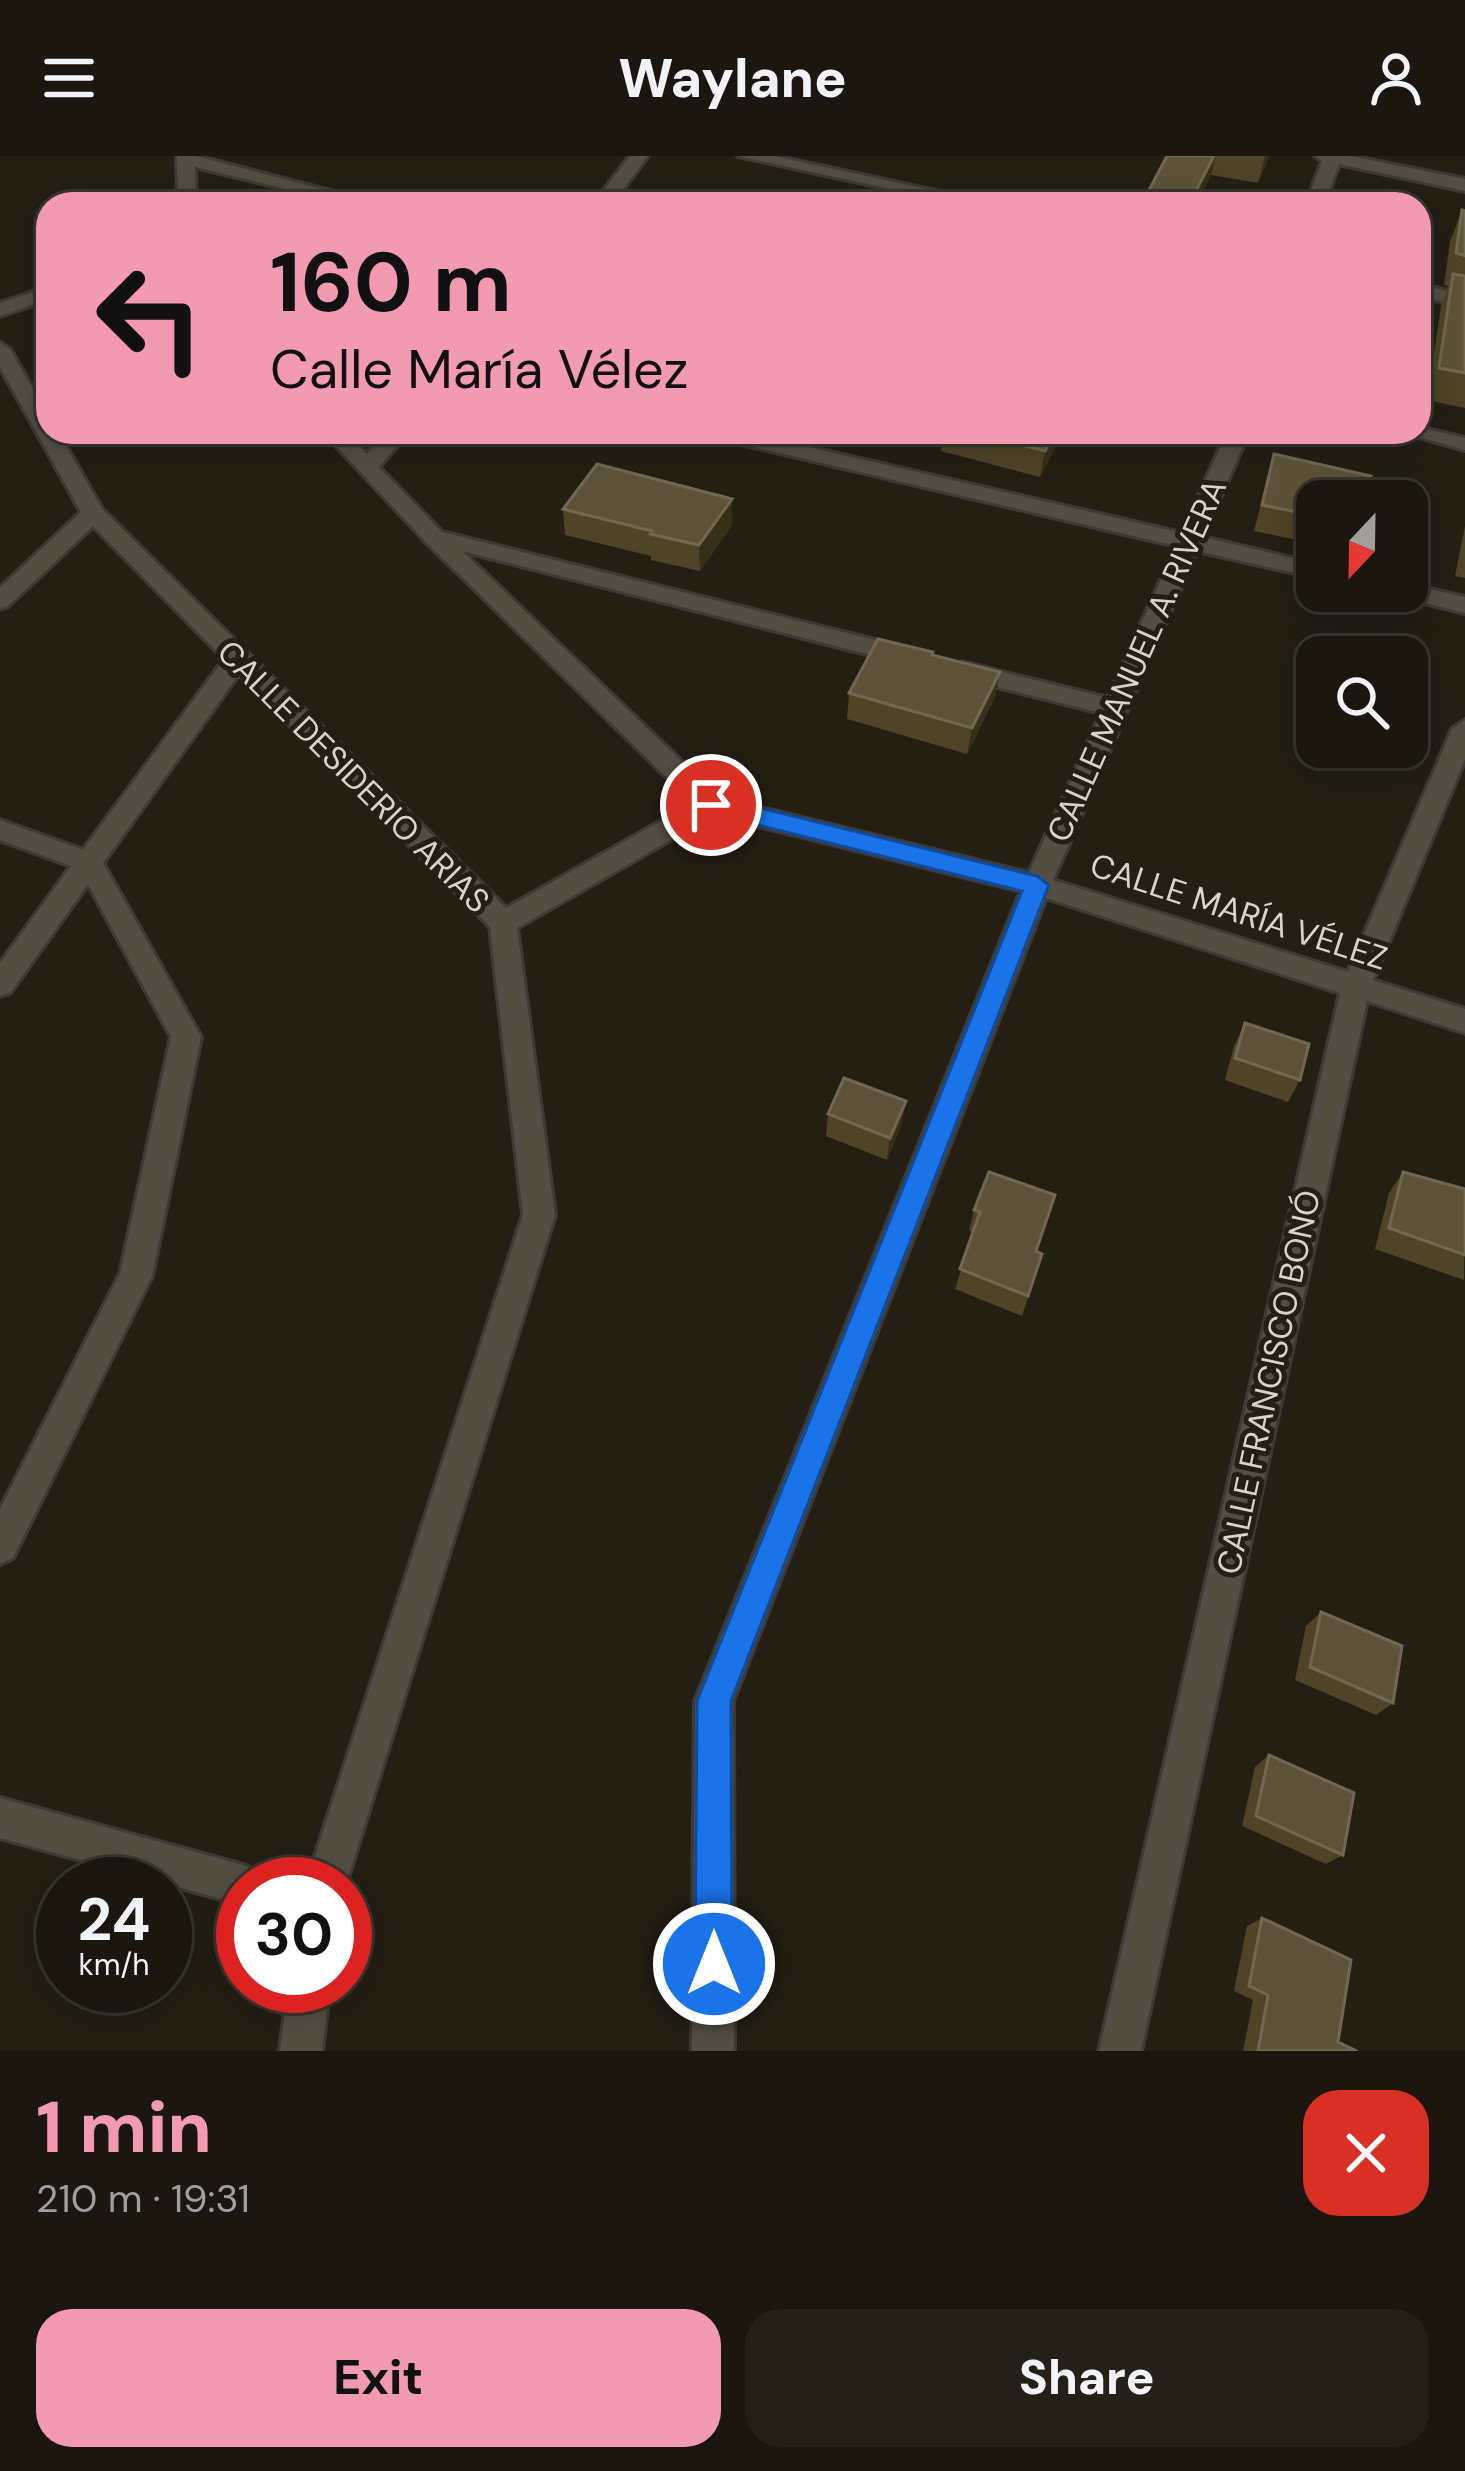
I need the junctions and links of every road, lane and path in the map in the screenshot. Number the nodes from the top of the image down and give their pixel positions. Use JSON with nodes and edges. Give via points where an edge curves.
{"nodes":[{"id":1,"x":639,"y":156,"type":"edge"},
{"id":2,"x":747,"y":156,"type":"edge"},
{"id":3,"x":1330,"y":156,"type":"edge"},
{"id":4,"x":186,"y":158,"type":"edge"},
{"id":5,"x":1465,"y":185,"type":"edge"},
{"id":6,"x":187,"y":192,"type":"edge"},
{"id":7,"x":323,"y":192,"type":"edge"},
{"id":8,"x":611,"y":192,"type":"edge"},
{"id":9,"x":927,"y":192,"type":"edge"},
{"id":10,"x":1319,"y":192,"type":"edge"},
{"id":11,"x":1431,"y":293,"type":"edge"},
{"id":12,"x":36,"y":297,"type":"edge"},
{"id":13,"x":1465,"y":300,"type":"edge"},
{"id":14,"x":0,"y":310,"type":"edge"},
{"id":15,"x":0,"y":349,"type":"edge"},
{"id":16,"x":36,"y":412,"type":"edge"},
{"id":17,"x":1431,"y":436,"type":"edge"},
{"id":18,"x":54,"y":444,"type":"edge"},
{"id":19,"x":345,"y":444,"type":"edge"},
{"id":20,"x":387,"y":444,"type":"edge"},
{"id":21,"x":768,"y":444,"type":"edge"},
{"id":22,"x":1232,"y":444,"type":"edge"},
{"id":23,"x":1465,"y":444,"type":"edge"},
{"id":24,"x":367,"y":467,"type":"junction"},
{"id":25,"x":93,"y":513,"type":"junction"},
{"id":26,"x":434,"y":537,"type":"junction"},
{"id":27,"x":1188,"y":540,"type":"junction"},
{"id":28,"x":1296,"y":566,"type":"edge"},
{"id":29,"x":1428,"y":597,"type":"edge"},
{"id":30,"x":0,"y":601,"type":"edge"},
{"id":31,"x":1465,"y":605,"type":"edge"},
{"id":32,"x":236,"y":660,"type":"junction"},
{"id":33,"x":1114,"y":708,"type":"junction"},
{"id":34,"x":1465,"y":729,"type":"edge"},
{"id":35,"x":711,"y":805,"type":"junction"},
{"id":36,"x":0,"y":830,"type":"edge"},
{"id":37,"x":89,"y":862,"type":"junction"},
{"id":38,"x":1037,"y":885,"type":"junction"},
{"id":39,"x":503,"y":923,"type":"junction"},
{"id":40,"x":0,"y":985,"type":"edge"},
{"id":41,"x":1356,"y":986,"type":"junction"},
{"id":42,"x":1465,"y":1021,"type":"edge"},
{"id":43,"x":0,"y":1546,"type":"edge"},
{"id":44,"x":0,"y":1818,"type":"edge"},
{"id":45,"x":335,"y":1857,"type":"edge"},
{"id":46,"x":216,"y":1878,"type":"edge"},
{"id":47,"x":306,"y":2013,"type":"edge"},
{"id":48,"x":301,"y":2051,"type":"edge"},
{"id":49,"x":713,"y":2051,"type":"edge"},
{"id":50,"x":1120,"y":2051,"type":"edge"}],
"edges":[{"from":1,"to":8,"type":"street"},
{"from":2,"to":9,"type":"street"},
{"from":3,"to":5,"type":"street"},
{"from":3,"to":10,"type":"street"},
{"from":4,"to":6,"type":"street"},
{"from":4,"to":7,"type":"street"},
{"from":11,"to":13,"type":"street"},
{"from":12,"to":14,"type":"street"},
{"from":15,"to":16,"type":"street","name":"CALLE DESIDERIO ARIAS"},
{"from":17,"to":23,"type":"street"},
{"from":18,"to":25,"type":"street","name":"CALLE DESIDERIO ARIAS"},
{"from":19,"to":24,"type":"street"},
{"from":20,"to":24,"type":"street"},
{"from":21,"to":27,"type":"street"},
{"from":22,"to":27,"type":"street","name":"CALLE MANUEL A. RIVERA"},
{"from":24,"to":26,"type":"street"},
{"from":25,"to":30,"type":"street"},
{"from":25,"to":32,"type":"street","name":"CALLE DESIDERIO ARIAS"},
{"from":26,"to":33,"type":"street"},
{"from":26,"to":35,"type":"street"},
{"from":27,"to":28,"type":"street"},
{"from":27,"to":33,"type":"street","name":"CALLE MANUEL A. RIVERA"},
{"from":29,"to":31,"type":"street"},
{"from":32,"to":37,"type":"street"},
{"from":32,"to":39,"type":"street","name":"CALLE DESIDERIO ARIAS"},
{"from":33,"to":38,"type":"street","name":"CALLE MANUEL A. RIVERA"},
{"from":34,"to":41,"type":"street","name":"CALLE FRANCISCO BONÓ"},
{"from":35,"to":38,"type":"street","name":"CALLE MARÍA VÉLEZ"},
{"from":35,"to":39,"type":"street"},
{"from":36,"to":37,"type":"street"},
{"from":37,"to":40,"type":"street"},
{"from":37,"to":43,"type":"street","via":[[186,1037],[136,1276]]},
{"from":38,"to":41,"type":"street","name":"CALLE MARÍA VÉLEZ"},
{"from":38,"to":49,"type":"street","name":"CALLE MANUEL A. RIVERA","via":[[714,1701]]},
{"from":39,"to":45,"type":"street","name":"CALLE DESIDERIO ARIAS","via":[[539,1216]]},
{"from":41,"to":42,"type":"street","name":"CALLE MARÍA VÉLEZ"},
{"from":41,"to":50,"type":"street","name":"CALLE FRANCISCO BONÓ"},
{"from":44,"to":46,"type":"street"},
{"from":47,"to":48,"type":"street"}]}
